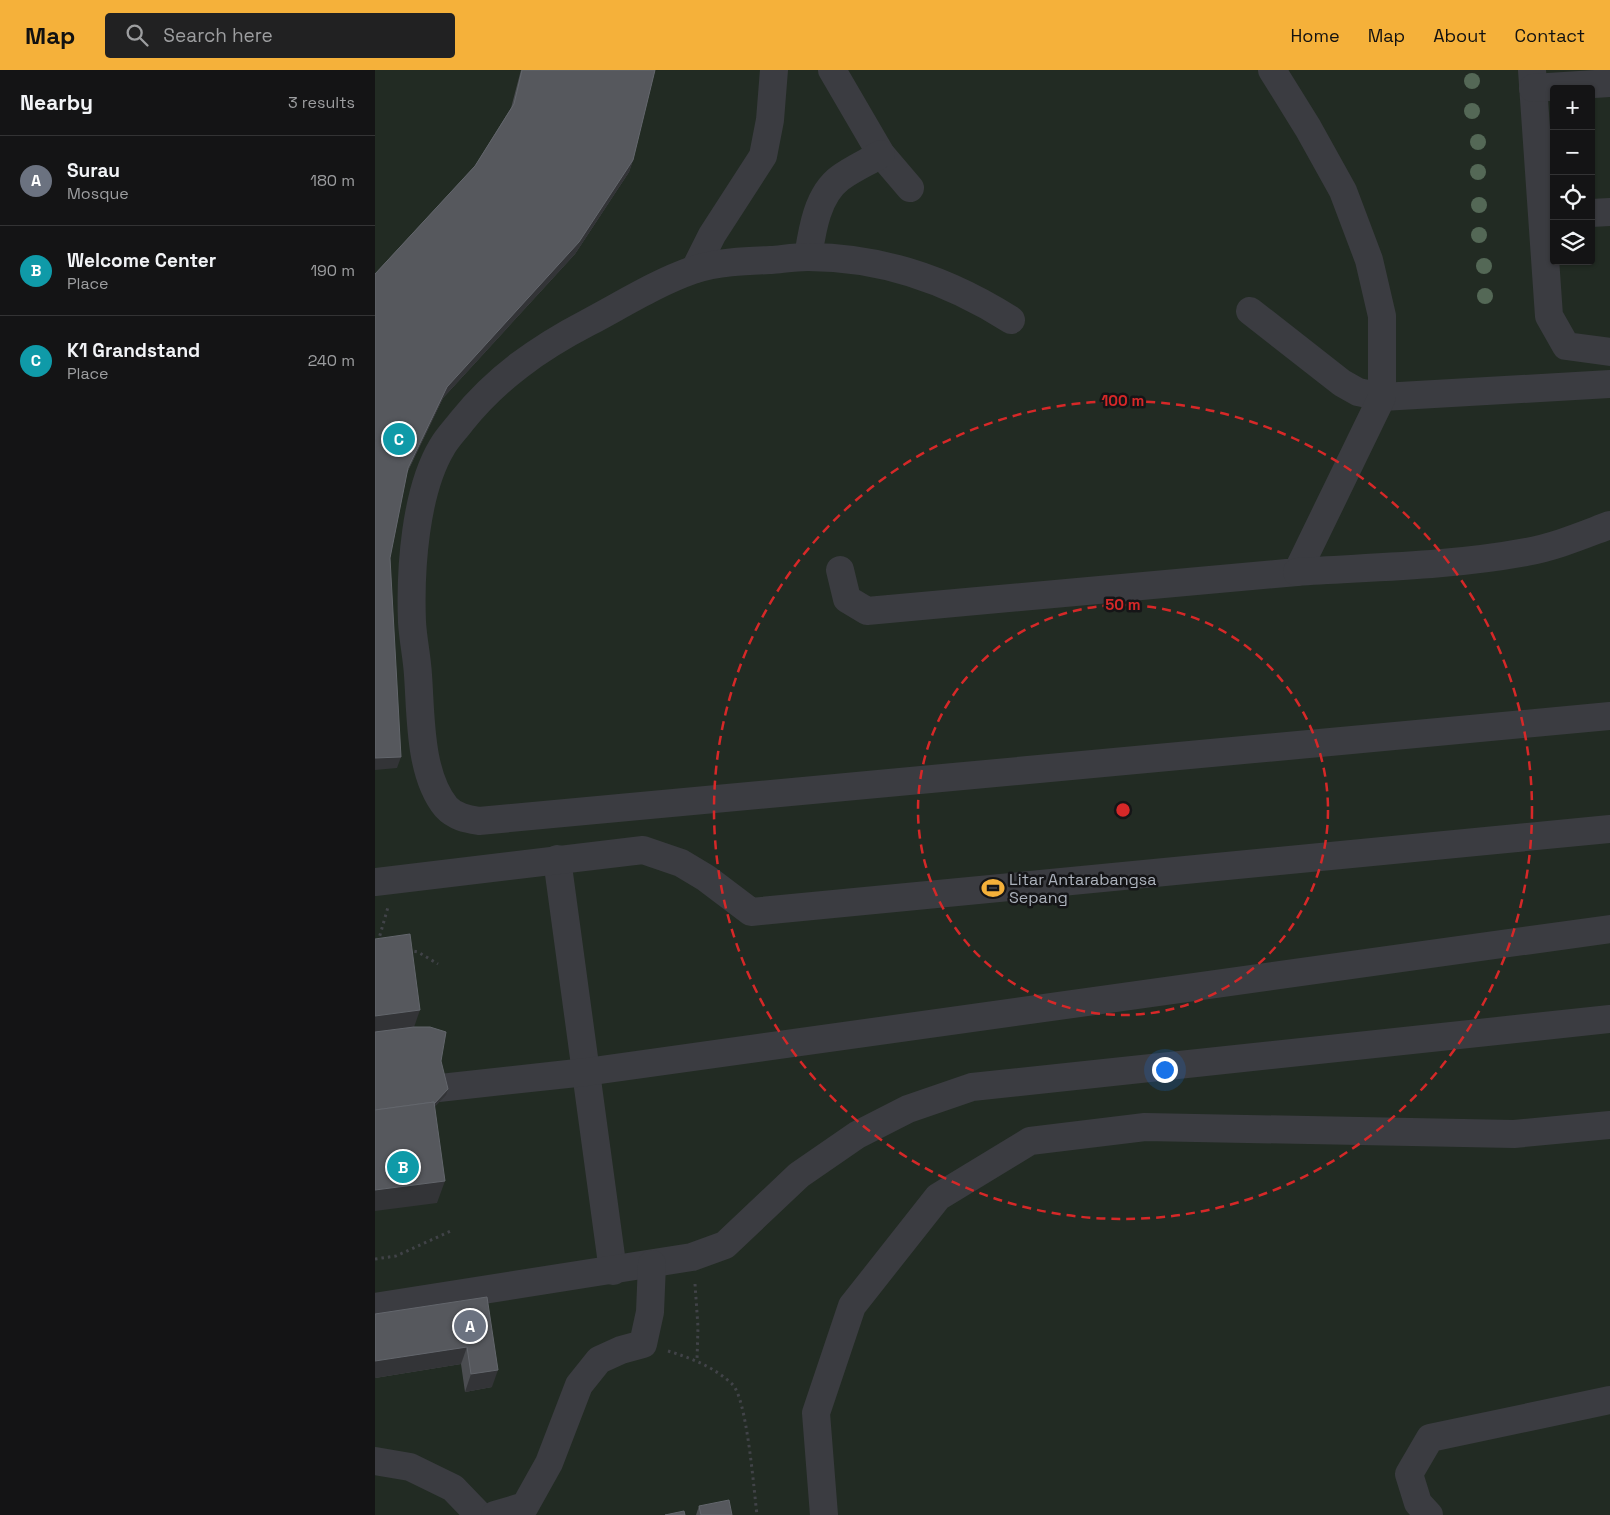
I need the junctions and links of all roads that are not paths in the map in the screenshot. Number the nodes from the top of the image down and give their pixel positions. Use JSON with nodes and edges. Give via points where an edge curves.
{"nodes":[{"id":1,"x":774,"y":70,"type":"edge"},
{"id":2,"x":832,"y":70,"type":"edge"},
{"id":3,"x":1272,"y":70,"type":"edge"},
{"id":4,"x":1533,"y":79,"type":"edge"},
{"id":5,"x":1610,"y":82,"type":"edge"},
{"id":6,"x":881,"y":154,"type":"junction"},
{"id":7,"x":910,"y":188,"type":"dead end"},
{"id":8,"x":1610,"y":212,"type":"edge"},
{"id":9,"x":1595,"y":213,"type":"edge"},
{"id":10,"x":1548,"y":216,"type":"edge"},
{"id":11,"x":808,"y":257,"type":"junction"},
{"id":12,"x":695,"y":269,"type":"junction"},
{"id":13,"x":1250,"y":311,"type":"dead end"},
{"id":14,"x":1011,"y":320,"type":"dead end"},
{"id":15,"x":1610,"y":352,"type":"edge"},
{"id":16,"x":1610,"y":384,"type":"edge"},
{"id":17,"x":1382,"y":397,"type":"junction"},
{"id":18,"x":1610,"y":525,"type":"edge"},
{"id":19,"x":840,"y":570,"type":"dead end"},
{"id":20,"x":1297,"y":572,"type":"junction"},
{"id":21,"x":1610,"y":716,"type":"edge"},
{"id":22,"x":1610,"y":829,"type":"edge"},
{"id":23,"x":557,"y":859,"type":"junction"},
{"id":24,"x":385,"y":881,"type":"edge"},
{"id":25,"x":1610,"y":929,"type":"edge"},
{"id":26,"x":1610,"y":1019,"type":"edge"},
{"id":27,"x":586,"y":1072,"type":"junction"},
{"id":28,"x":375,"y":1095,"type":"edge"},
{"id":29,"x":1610,"y":1125,"type":"edge"},
{"id":30,"x":652,"y":1264,"type":"junction"},
{"id":31,"x":613,"y":1271,"type":"junction"},
{"id":32,"x":375,"y":1307,"type":"edge"},
{"id":33,"x":1610,"y":1400,"type":"edge"},
{"id":34,"x":375,"y":1461,"type":"edge"},
{"id":35,"x":479,"y":1515,"type":"edge"},
{"id":36,"x":495,"y":1515,"type":"edge"},
{"id":37,"x":824,"y":1515,"type":"edge"},
{"id":38,"x":1429,"y":1515,"type":"edge"}],
"edges":[{"from":1,"to":12,"type":"street","via":[[763,156],[712,234]]},
{"from":2,"to":6,"type":"street"},
{"from":3,"to":17,"type":"street","via":[[1343,191],[1369,260],[1382,316]]},
{"from":4,"to":5,"type":"street"},
{"from":4,"to":10,"type":"street"},
{"from":6,"to":7,"type":"street"},
{"from":6,"to":11,"type":"street","via":[[839,179],[825,195],[811,233]]},
{"from":8,"to":9,"type":"street"},
{"from":10,"to":15,"type":"street","via":[[1549,316],[1566,346]]},
{"from":11,"to":12,"type":"street","via":[[739,261]]},
{"from":11,"to":14,"type":"street","via":[[893,267],[985,303]]},
{"from":12,"to":21,"type":"street","via":[[656,286],[525,359],[486,392],[442,447],[427,485],[417,530],[413,623],[421,731],[429,774],[447,807],[460,817],[479,821]]},
{"from":13,"to":17,"type":"street","via":[[1342,383],[1358,392]]},
{"from":16,"to":17,"type":"street"},
{"from":17,"to":20,"type":"street"},
{"from":18,"to":20,"type":"street","via":[[1527,552],[1420,564]]},
{"from":19,"to":20,"type":"street","via":[[847,599],[867,611]]},
{"from":22,"to":23,"type":"street","via":[[751,912],[681,863],[643,850]]},
{"from":23,"to":24,"type":"street"},
{"from":23,"to":27,"type":"street"},
{"from":25,"to":27,"type":"street"},
{"from":26,"to":30,"type":"street","via":[[972,1086],[908,1109],[857,1134],[799,1175],[725,1245],[692,1257]]},
{"from":27,"to":28,"type":"street"},
{"from":27,"to":31,"type":"street"},
{"from":29,"to":37,"type":"street","via":[[1514,1134],[1145,1127],[1030,1141],[938,1197],[853,1306],[816,1413]]},
{"from":30,"to":31,"type":"street"},
{"from":30,"to":36,"type":"street","via":[[650,1312],[643,1344],[599,1360],[579,1385],[549,1463],[525,1506]]},
{"from":31,"to":32,"type":"street"},
{"from":33,"to":38,"type":"street","via":[[1430,1438],[1409,1474],[1418,1503]]},
{"from":34,"to":35,"type":"street","via":[[410,1467],[453,1488]]}]}
